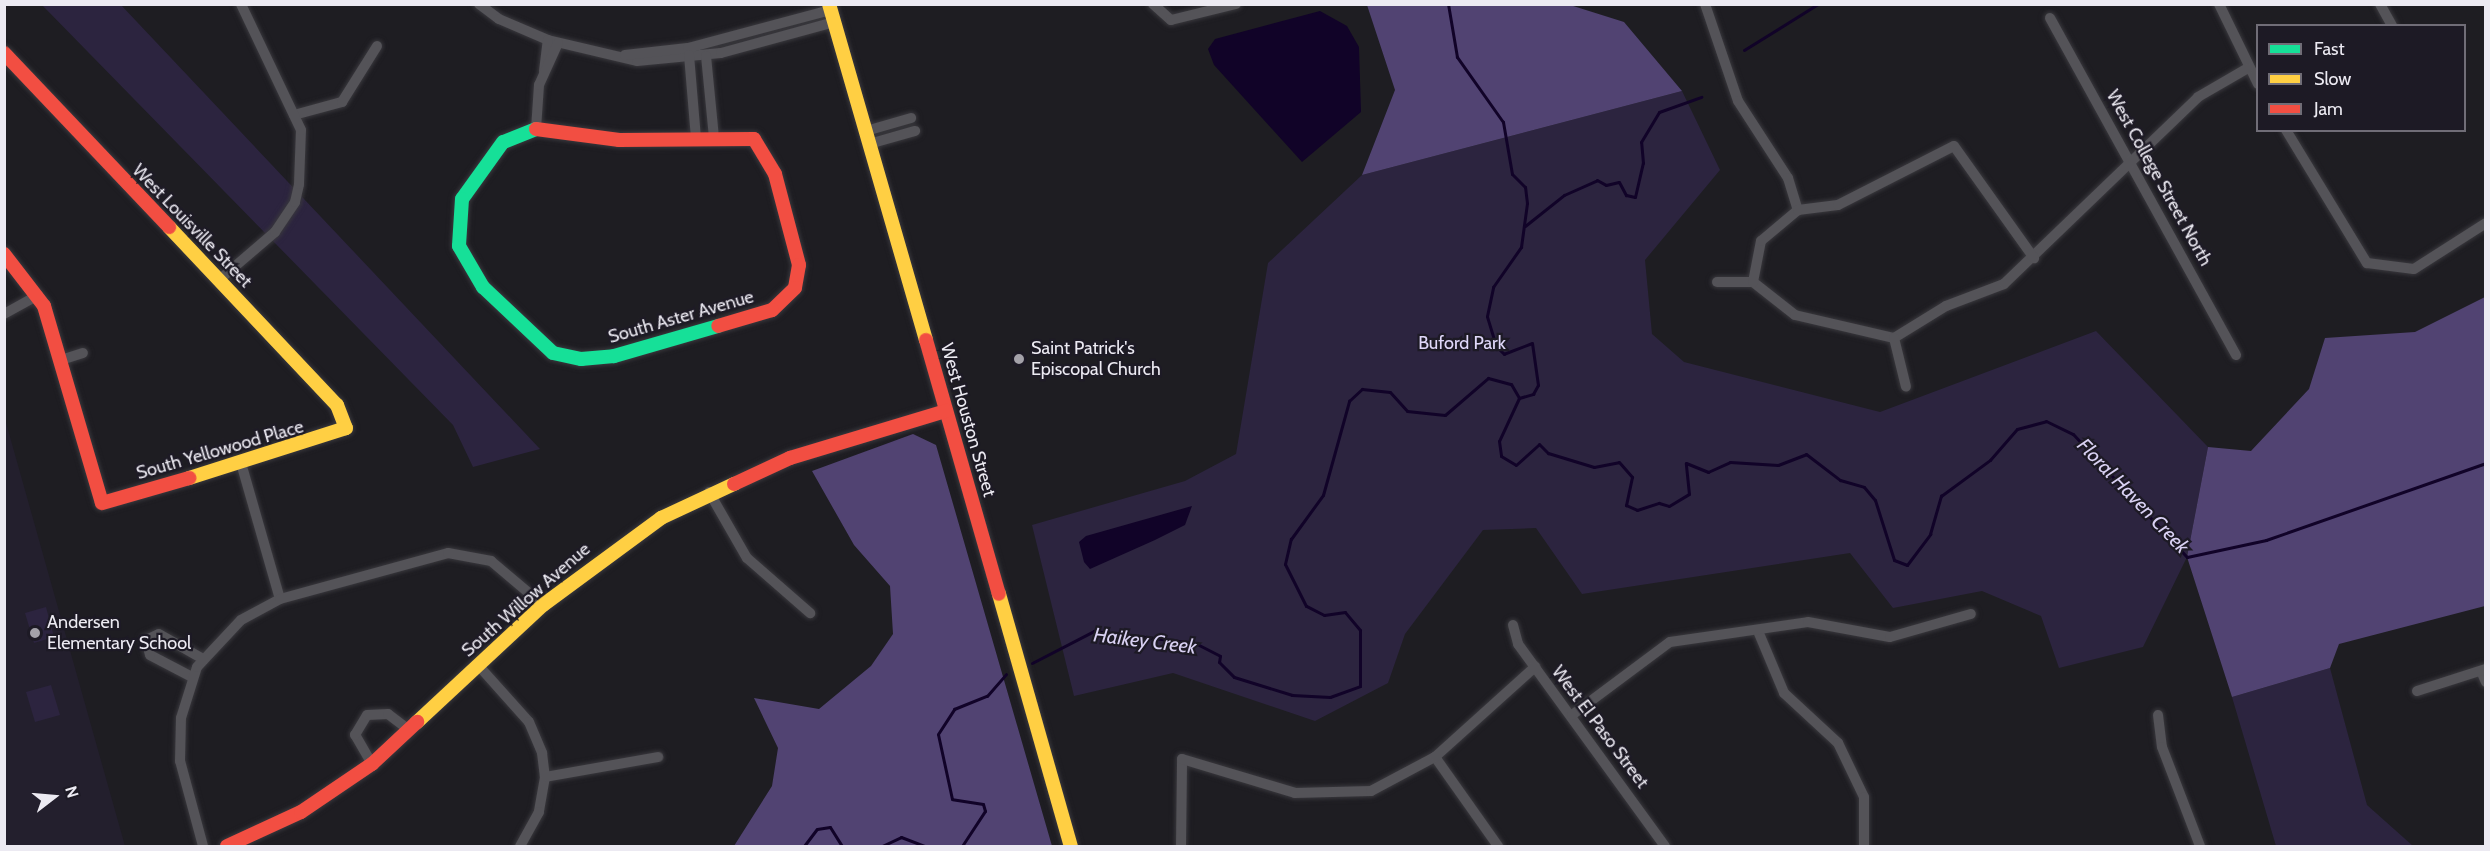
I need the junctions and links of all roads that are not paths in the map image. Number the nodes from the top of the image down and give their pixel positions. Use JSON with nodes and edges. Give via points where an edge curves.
{"nodes":[{"id":1,"x":241,"y":4,"type":"edge"},
{"id":2,"x":479,"y":4,"type":"edge"},
{"id":3,"x":1153,"y":4,"type":"edge"},
{"id":4,"x":1236,"y":4,"type":"edge"},
{"id":5,"x":1705,"y":4,"type":"edge"},
{"id":6,"x":2219,"y":4,"type":"edge"},
{"id":7,"x":2380,"y":4,"type":"edge"},
{"id":8,"x":831,"y":12,"type":"edge"},
{"id":9,"x":2050,"y":18,"type":"dead end"},
{"id":10,"x":2391,"y":24,"type":"edge"},
{"id":11,"x":553,"y":41,"type":"junction"},
{"id":12,"x":377,"y":46,"type":"dead end"},
{"id":13,"x":4,"y":53,"type":"edge"},
{"id":14,"x":689,"y":54,"type":"junction"},
{"id":15,"x":706,"y":56,"type":"junction"},
{"id":16,"x":2248,"y":68,"type":"junction"},
{"id":17,"x":2256,"y":81,"type":"edge"},
{"id":18,"x":710,"y":82,"type":"junction"},
{"id":19,"x":693,"y":84,"type":"junction"},
{"id":20,"x":294,"y":116,"type":"junction"},
{"id":21,"x":911,"y":118,"type":"dead end"},
{"id":22,"x":536,"y":129,"type":"junction"},
{"id":23,"x":915,"y":130,"type":"dead end"},
{"id":24,"x":2287,"y":132,"type":"edge"},
{"id":25,"x":867,"y":137,"type":"junction"},
{"id":26,"x":714,"y":138,"type":"junction"},
{"id":27,"x":696,"y":139,"type":"junction"},
{"id":28,"x":2131,"y":158,"type":"junction"},
{"id":29,"x":1798,"y":210,"type":"junction"},
{"id":30,"x":2486,"y":223,"type":"edge"},
{"id":31,"x":4,"y":254,"type":"edge"},
{"id":32,"x":2034,"y":258,"type":"junction"},
{"id":33,"x":219,"y":280,"type":"junction"},
{"id":34,"x":1717,"y":282,"type":"dead end"},
{"id":35,"x":1753,"y":282,"type":"junction"},
{"id":36,"x":38,"y":295,"type":"junction"},
{"id":37,"x":4,"y":314,"type":"edge"},
{"id":38,"x":1894,"y":338,"type":"junction"},
{"id":39,"x":83,"y":353,"type":"dead end"},
{"id":40,"x":2236,"y":355,"type":"dead end"},
{"id":41,"x":61,"y":360,"type":"junction"},
{"id":42,"x":1906,"y":387,"type":"dead end"},
{"id":43,"x":946,"y":411,"type":"junction"},
{"id":44,"x":346,"y":428,"type":"joint"},
{"id":45,"x":241,"y":463,"type":"junction"},
{"id":46,"x":709,"y":492,"type":"junction"},
{"id":47,"x":280,"y":599,"type":"junction"},
{"id":48,"x":543,"y":604,"type":"junction"},
{"id":49,"x":810,"y":613,"type":"dead end"},
{"id":50,"x":1971,"y":614,"type":"dead end"},
{"id":51,"x":1513,"y":625,"type":"dead end"},
{"id":52,"x":1758,"y":631,"type":"junction"},
{"id":53,"x":202,"y":659,"type":"junction"},
{"id":54,"x":478,"y":665,"type":"junction"},
{"id":55,"x":1535,"y":667,"type":"junction"},
{"id":56,"x":2483,"y":670,"type":"edge"},
{"id":57,"x":192,"y":677,"type":"junction"},
{"id":58,"x":2486,"y":682,"type":"edge"},
{"id":59,"x":2417,"y":691,"type":"dead end"},
{"id":60,"x":1572,"y":715,"type":"junction"},
{"id":61,"x":2158,"y":715,"type":"dead end"},
{"id":62,"x":409,"y":730,"type":"junction"},
{"id":63,"x":1435,"y":756,"type":"junction"},
{"id":64,"x":658,"y":757,"type":"dead end"},
{"id":65,"x":372,"y":764,"type":"junction"},
{"id":66,"x":545,"y":777,"type":"junction"},
{"id":67,"x":203,"y":846,"type":"edge"},
{"id":68,"x":227,"y":846,"type":"edge"},
{"id":69,"x":520,"y":846,"type":"edge"},
{"id":70,"x":1071,"y":846,"type":"edge"},
{"id":71,"x":1180,"y":846,"type":"edge"},
{"id":72,"x":1498,"y":846,"type":"edge"},
{"id":73,"x":1665,"y":846,"type":"edge"},
{"id":74,"x":1864,"y":846,"type":"edge"},
{"id":75,"x":2200,"y":846,"type":"edge"}],
"edges":[{"from":1,"to":20,"type":"street"},
{"from":2,"to":11,"type":"street","via":[[499,19]]},
{"from":3,"to":4,"type":"street","via":[[1171,20]]},
{"from":5,"to":29,"type":"street","via":[[1738,101],[1788,178]]},
{"from":6,"to":16,"type":"street"},
{"from":7,"to":10,"type":"street"},
{"from":8,"to":14,"type":"street"},
{"from":8,"to":15,"type":"street"},
{"from":8,"to":25,"type":"street","name":"West Houston Street"},
{"from":9,"to":28,"type":"street","name":"West College Street North"},
{"from":11,"to":14,"type":"street","via":[[625,56]]},
{"from":11,"to":22,"type":"street","via":[[544,71]]},
{"from":12,"to":20,"type":"street","via":[[342,102]]},
{"from":13,"to":33,"type":"street","name":"West Louisville Street"},
{"from":14,"to":15,"type":"street"},
{"from":14,"to":19,"type":"street"},
{"from":15,"to":18,"type":"street"},
{"from":16,"to":17,"type":"street"},
{"from":16,"to":28,"type":"street","via":[[2198,97]]},
{"from":18,"to":19,"type":"street"},
{"from":18,"to":26,"type":"street"},
{"from":19,"to":27,"type":"street"},
{"from":20,"to":33,"type":"street","via":[[302,144],[295,202],[275,231]]},
{"from":21,"to":25,"type":"street"},
{"from":22,"to":26,"type":"street","name":"South Aster Avenue","via":[[503,142],[483,164],[462,200],[459,246],[474,276],[524,331],[568,357],[596,360],[772,310],[795,288],[799,265],[775,174],[754,140]]},
{"from":22,"to":27,"type":"street","via":[[619,140]]},
{"from":23,"to":25,"type":"street"},
{"from":24,"to":30,"type":"street","via":[[2367,263],[2414,269]]},
{"from":25,"to":43,"type":"street","name":"West Houston Street"},
{"from":26,"to":27,"type":"street"},
{"from":28,"to":32,"type":"street"},
{"from":28,"to":40,"type":"street","name":"West College Street North"},
{"from":29,"to":32,"type":"street","via":[[1838,205],[1954,146]]},
{"from":29,"to":35,"type":"street","via":[[1761,241]]},
{"from":31,"to":36,"type":"street"},
{"from":32,"to":38,"type":"street","via":[[2004,285],[1946,306]]},
{"from":33,"to":44,"type":"street","name":"West Louisville Street","via":[[337,405]]},
{"from":34,"to":35,"type":"street"},
{"from":35,"to":38,"type":"street","via":[[1795,315]]},
{"from":36,"to":37,"type":"street"},
{"from":36,"to":41,"type":"street"},
{"from":38,"to":42,"type":"street"},
{"from":39,"to":41,"type":"street"},
{"from":41,"to":45,"type":"street","name":"South Yellowood Place","via":[[102,503]]},
{"from":43,"to":46,"type":"street","name":"South Willow Avenue","via":[[816,449]]},
{"from":43,"to":70,"type":"street","name":"West Houston Street"},
{"from":44,"to":45,"type":"street","name":"South Yellowood Place"},
{"from":45,"to":47,"type":"street"},
{"from":46,"to":48,"type":"street","name":"South Willow Avenue","via":[[618,546]]},
{"from":46,"to":49,"type":"street","via":[[747,558]]},
{"from":47,"to":48,"type":"street","via":[[448,553],[491,561]]},
{"from":47,"to":53,"type":"street","via":[[234,625]]},
{"from":48,"to":54,"type":"street","name":"South Willow Avenue"},
{"from":50,"to":52,"type":"street","via":[[1890,637],[1808,622]]},
{"from":51,"to":55,"type":"street","name":"West El Paso Street"},
{"from":52,"to":60,"type":"street","via":[[1670,642]]},
{"from":52,"to":74,"type":"street","via":[[1784,693],[1838,743],[1858,786]]},
{"from":53,"to":57,"type":"street"},
{"from":53,"to":57,"type":"street","via":[[163,635],[146,640],[150,654]]},
{"from":54,"to":62,"type":"street","name":"South Willow Avenue"},
{"from":54,"to":66,"type":"street","via":[[533,728]]},
{"from":55,"to":60,"type":"street","name":"West El Paso Street"},
{"from":55,"to":63,"type":"street"},
{"from":56,"to":58,"type":"street"},
{"from":56,"to":59,"type":"street"},
{"from":57,"to":67,"type":"street","via":[[179,746]]},
{"from":60,"to":73,"type":"street","name":"West El Paso Street"},
{"from":61,"to":75,"type":"street","via":[[2162,747]]},
{"from":62,"to":65,"type":"street","name":"South Willow Avenue"},
{"from":62,"to":65,"type":"street","via":[[388,714],[367,716],[355,735]]},
{"from":63,"to":71,"type":"street","via":[[1371,791],[1295,793],[1182,759]]},
{"from":63,"to":72,"type":"street"},
{"from":64,"to":66,"type":"street"},
{"from":65,"to":68,"type":"street","name":"South Willow Avenue","via":[[293,816]]},
{"from":66,"to":69,"type":"street","via":[[539,812]]}]}
